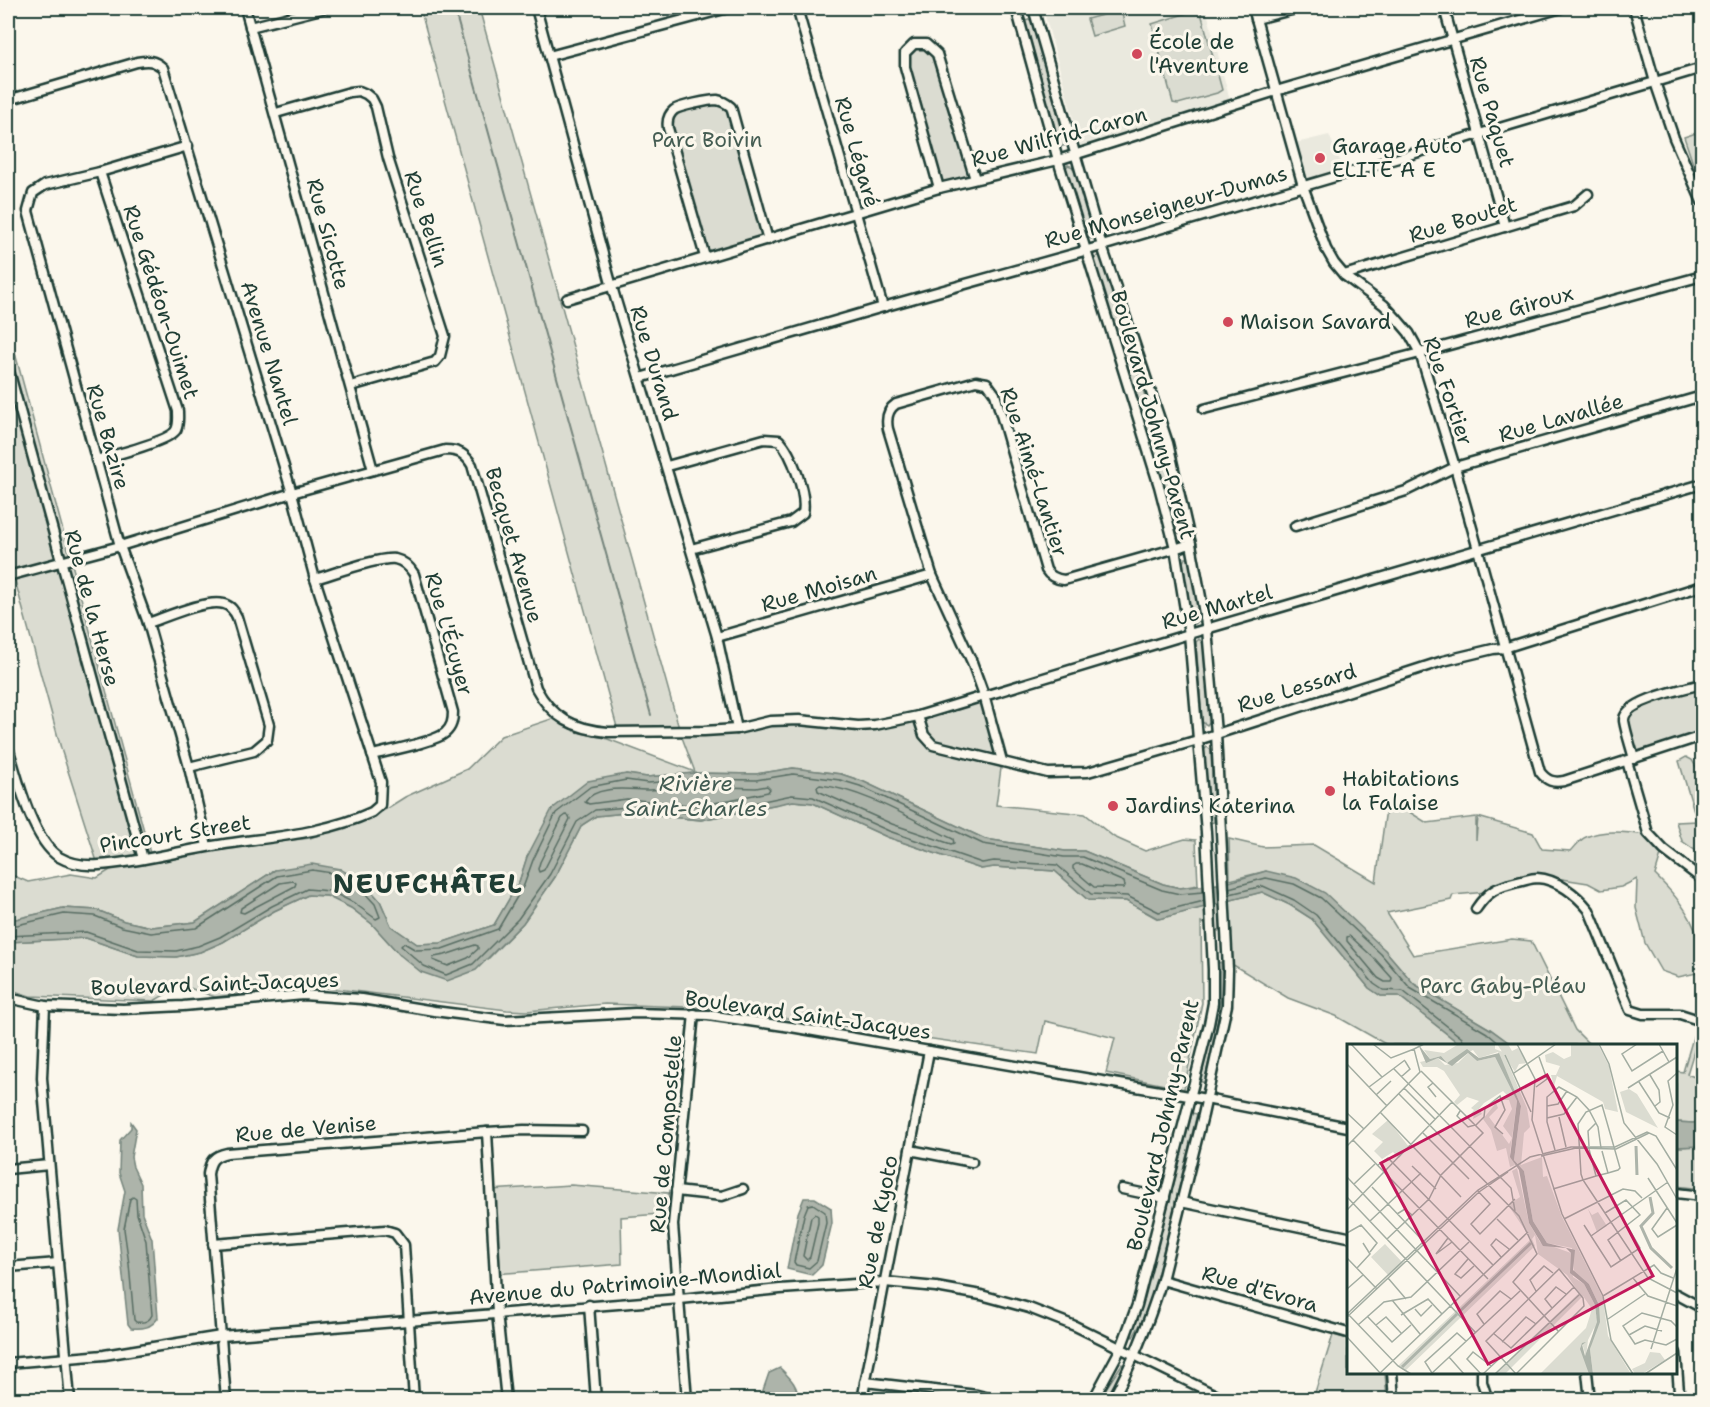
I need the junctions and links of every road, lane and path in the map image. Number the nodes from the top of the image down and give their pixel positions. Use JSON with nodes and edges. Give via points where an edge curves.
{"nodes":[{"id":1,"x":245,"y":8,"type":"edge"},
{"id":2,"x":325,"y":8,"type":"edge"},
{"id":3,"x":536,"y":8,"type":"edge"},
{"id":4,"x":728,"y":8,"type":"edge"},
{"id":5,"x":797,"y":8,"type":"edge"},
{"id":6,"x":1032,"y":8,"type":"edge"},
{"id":7,"x":1253,"y":8,"type":"edge"},
{"id":8,"x":1299,"y":8,"type":"edge"},
{"id":9,"x":1444,"y":8,"type":"edge"},
{"id":10,"x":1561,"y":8,"type":"edge"},
{"id":11,"x":1634,"y":8,"type":"edge"},
{"id":12,"x":1016,"y":9,"type":"edge"},
{"id":13,"x":1256,"y":19,"type":"junction"},
{"id":14,"x":250,"y":27,"type":"junction"},
{"id":15,"x":1452,"y":39,"type":"junction"},
{"id":16,"x":549,"y":56,"type":"junction"},
{"id":17,"x":1702,"y":68,"type":"edge"},
{"id":18,"x":1655,"y":82,"type":"junction"},
{"id":19,"x":1276,"y":91,"type":"junction"},
{"id":20,"x":8,"y":100,"type":"edge"},
{"id":21,"x":276,"y":113,"type":"junction"},
{"id":22,"x":1479,"y":133,"type":"junction"},
{"id":23,"x":188,"y":146,"type":"junction"},
{"id":24,"x":1075,"y":155,"type":"junction"},
{"id":25,"x":1058,"y":160,"type":"junction"},
{"id":26,"x":100,"y":172,"type":"junction"},
{"id":27,"x":975,"y":179,"type":"junction"},
{"id":28,"x":1303,"y":186,"type":"junction"},
{"id":29,"x":939,"y":188,"type":"junction"},
{"id":30,"x":1588,"y":194,"type":"dead end"},
{"id":31,"x":1702,"y":202,"type":"edge"},
{"id":32,"x":856,"y":214,"type":"junction"},
{"id":33,"x":1505,"y":226,"type":"junction"},
{"id":34,"x":768,"y":240,"type":"junction"},
{"id":35,"x":1102,"y":246,"type":"junction"},
{"id":36,"x":1085,"y":250,"type":"junction"},
{"id":37,"x":705,"y":256,"type":"junction"},
{"id":38,"x":1344,"y":275,"type":"junction"},
{"id":39,"x":1702,"y":276,"type":"edge"},
{"id":40,"x":612,"y":287,"type":"junction"},
{"id":41,"x":567,"y":299,"type":"dead end"},
{"id":42,"x":883,"y":307,"type":"junction"},
{"id":43,"x":1420,"y":353,"type":"junction"},
{"id":44,"x":8,"y":367,"type":"edge"},
{"id":45,"x":639,"y":378,"type":"junction"},
{"id":46,"x":351,"y":386,"type":"junction"},
{"id":47,"x":1702,"y":396,"type":"edge"},
{"id":48,"x":1204,"y":409,"type":"dead end"},
{"id":49,"x":96,"y":460,"type":"junction"},
{"id":50,"x":667,"y":466,"type":"junction"},
{"id":51,"x":1455,"y":467,"type":"junction"},
{"id":52,"x":374,"y":470,"type":"junction"},
{"id":53,"x":1702,"y":484,"type":"edge"},
{"id":54,"x":292,"y":493,"type":"junction"},
{"id":55,"x":1295,"y":525,"type":"dead end"},
{"id":56,"x":1191,"y":544,"type":"junction"},
{"id":57,"x":120,"y":546,"type":"junction"},
{"id":58,"x":1175,"y":548,"type":"junction"},
{"id":59,"x":691,"y":549,"type":"junction"},
{"id":60,"x":1477,"y":549,"type":"junction"},
{"id":61,"x":61,"y":561,"type":"junction"},
{"id":62,"x":932,"y":575,"type":"junction"},
{"id":63,"x":8,"y":576,"type":"edge"},
{"id":64,"x":315,"y":579,"type":"junction"},
{"id":65,"x":1702,"y":586,"type":"edge"},
{"id":66,"x":148,"y":623,"type":"junction"},
{"id":67,"x":1207,"y":629,"type":"junction"},
{"id":68,"x":1189,"y":634,"type":"junction"},
{"id":69,"x":717,"y":637,"type":"junction"},
{"id":70,"x":1504,"y":648,"type":"junction"},
{"id":71,"x":1702,"y":684,"type":"edge"},
{"id":72,"x":984,"y":695,"type":"junction"},
{"id":73,"x":918,"y":716,"type":"junction"},
{"id":74,"x":737,"y":729,"type":"junction"},
{"id":75,"x":1216,"y":733,"type":"junction"},
{"id":76,"x":1702,"y":736,"type":"edge"},
{"id":77,"x":1198,"y":740,"type":"junction"},
{"id":78,"x":8,"y":747,"type":"edge"},
{"id":79,"x":372,"y":755,"type":"junction"},
{"id":80,"x":1631,"y":760,"type":"junction"},
{"id":81,"x":1002,"y":761,"type":"junction"},
{"id":82,"x":189,"y":768,"type":"junction"},
{"id":83,"x":380,"y":805,"type":"joint"},
{"id":84,"x":207,"y":846,"type":"junction"},
{"id":85,"x":143,"y":859,"type":"junction"},
{"id":86,"x":1702,"y":879,"type":"edge"},
{"id":87,"x":1476,"y":909,"type":"dead end"},
{"id":88,"x":8,"y":998,"type":"edge"},
{"id":89,"x":45,"y":1006,"type":"junction"},
{"id":90,"x":694,"y":1014,"type":"junction"},
{"id":91,"x":1702,"y":1021,"type":"edge"},
{"id":92,"x":929,"y":1051,"type":"junction"},
{"id":93,"x":1191,"y":1097,"type":"junction"},
{"id":94,"x":1206,"y":1099,"type":"junction"},
{"id":95,"x":1347,"y":1127,"type":"edge"},
{"id":96,"x":582,"y":1131,"type":"dead end"},
{"id":97,"x":487,"y":1132,"type":"junction"},
{"id":98,"x":910,"y":1150,"type":"junction"},
{"id":99,"x":972,"y":1162,"type":"dead end"},
{"id":100,"x":49,"y":1166,"type":"junction"},
{"id":101,"x":8,"y":1169,"type":"edge"},
{"id":102,"x":743,"y":1189,"type":"dead end"},
{"id":103,"x":1122,"y":1189,"type":"dead end"},
{"id":104,"x":676,"y":1191,"type":"junction"},
{"id":105,"x":1677,"y":1193,"type":"edge"},
{"id":106,"x":1702,"y":1196,"type":"edge"},
{"id":107,"x":1165,"y":1198,"type":"junction"},
{"id":108,"x":1181,"y":1202,"type":"junction"},
{"id":109,"x":1347,"y":1237,"type":"edge"},
{"id":110,"x":213,"y":1244,"type":"junction"},
{"id":111,"x":58,"y":1263,"type":"junction"},
{"id":112,"x":8,"y":1267,"type":"edge"},
{"id":113,"x":1162,"y":1280,"type":"junction"},
{"id":114,"x":885,"y":1282,"type":"junction"},
{"id":115,"x":1677,"y":1295,"type":"edge"},
{"id":116,"x":680,"y":1299,"type":"junction"},
{"id":117,"x":588,"y":1305,"type":"junction"},
{"id":118,"x":1702,"y":1308,"type":"edge"},
{"id":119,"x":497,"y":1313,"type":"junction"},
{"id":120,"x":409,"y":1322,"type":"junction"},
{"id":121,"x":1347,"y":1333,"type":"edge"},
{"id":122,"x":220,"y":1336,"type":"junction"},
{"id":123,"x":1121,"y":1348,"type":"junction"},
{"id":124,"x":1135,"y":1354,"type":"junction"},
{"id":125,"x":66,"y":1358,"type":"junction"},
{"id":126,"x":8,"y":1364,"type":"edge"},
{"id":127,"x":1677,"y":1366,"type":"edge"},
{"id":128,"x":1392,"y":1374,"type":"edge"},
{"id":129,"x":1482,"y":1374,"type":"edge"},
{"id":130,"x":1587,"y":1374,"type":"edge"},
{"id":131,"x":865,"y":1382,"type":"junction"},
{"id":132,"x":70,"y":1400,"type":"edge"},
{"id":133,"x":226,"y":1400,"type":"edge"},
{"id":134,"x":414,"y":1400,"type":"edge"},
{"id":135,"x":506,"y":1400,"type":"edge"},
{"id":136,"x":596,"y":1400,"type":"edge"},
{"id":137,"x":687,"y":1400,"type":"edge"},
{"id":138,"x":862,"y":1400,"type":"edge"},
{"id":139,"x":997,"y":1400,"type":"edge"},
{"id":140,"x":1093,"y":1400,"type":"edge"},
{"id":141,"x":1112,"y":1400,"type":"edge"},
{"id":142,"x":1226,"y":1400,"type":"edge"},
{"id":143,"x":1394,"y":1400,"type":"edge"},
{"id":144,"x":1488,"y":1400,"type":"edge"},
{"id":145,"x":1590,"y":1400,"type":"edge"},
{"id":146,"x":1684,"y":1400,"type":"edge"}],
"edges":[{"from":1,"to":14,"type":"street","name":"Rue Sicotte"},
{"from":2,"to":14,"type":"street"},
{"from":3,"to":16,"type":"street","name":"Rue Durand"},
{"from":4,"to":16,"type":"street"},
{"from":5,"to":32,"type":"street","name":"Rue Légaré"},
{"from":6,"to":12,"type":"street"},
{"from":6,"to":24,"type":"street","name":"Boulevard Johnny-Parent"},
{"from":7,"to":13,"type":"street","name":"Rue Fortier"},
{"from":8,"to":13,"type":"street"},
{"from":9,"to":15,"type":"street","name":"Rue Paquet"},
{"from":10,"to":15,"type":"street","name":"Rue Wilfrid-Caron"},
{"from":11,"to":18,"type":"street"},
{"from":12,"to":25,"type":"street","name":"Boulevard Johnny-Parent"},
{"from":13,"to":19,"type":"street","name":"Rue Fortier"},
{"from":14,"to":21,"type":"street","name":"Rue Sicotte"},
{"from":15,"to":19,"type":"street","name":"Rue Wilfrid-Caron"},
{"from":15,"to":22,"type":"street","name":"Rue Paquet"},
{"from":16,"to":40,"type":"street","name":"Rue Durand"},
{"from":17,"to":18,"type":"street","name":"Rue Monseigneur-Dumas"},
{"from":18,"to":22,"type":"street","name":"Rue Monseigneur-Dumas"},
{"from":18,"to":31,"type":"street"},
{"from":19,"to":24,"type":"street","name":"Rue Wilfrid-Caron"},
{"from":19,"to":28,"type":"street","name":"Rue Fortier"},
{"from":20,"to":23,"type":"street","name":"Avenue Nantel","via":[[149,60],[157,62],[163,68]]},
{"from":21,"to":46,"type":"street","name":"Rue Sicotte"},
{"from":21,"to":46,"type":"street","name":"Rue Bellin","via":[[350,92],[359,91],[372,99],[387,158],[445,336],[435,362]]},
{"from":22,"to":28,"type":"street","name":"Rue Monseigneur-Dumas"},
{"from":22,"to":33,"type":"street","name":"Rue Paquet"},
{"from":23,"to":26,"type":"street","name":"Rue Bazire"},
{"from":23,"to":54,"type":"street","name":"Avenue Nantel"},
{"from":24,"to":25,"type":"street","name":"Rue Wilfrid-Caron"},
{"from":24,"to":35,"type":"street","name":"Boulevard Johnny-Parent"},
{"from":25,"to":27,"type":"street","name":"Rue Wilfrid-Caron"},
{"from":25,"to":36,"type":"street","name":"Boulevard Johnny-Parent"},
{"from":26,"to":49,"type":"street","name":"Rue Bazire","via":[[39,188],[33,193],[28,211]]},
{"from":26,"to":49,"type":"street","name":"Rue Gédéon-Ouimet","via":[[179,421],[176,430],[165,439]]},
{"from":27,"to":29,"type":"street","name":"Rue Wilfrid-Caron"},
{"from":27,"to":29,"type":"street","via":[[937,54],[926,44],[914,44],[905,53],[905,67]]},
{"from":28,"to":35,"type":"street","name":"Rue Monseigneur-Dumas"},
{"from":28,"to":38,"type":"street","name":"Rue Fortier","via":[[1326,249]]},
{"from":29,"to":32,"type":"street","name":"Rue Wilfrid-Caron"},
{"from":30,"to":33,"type":"street","name":"Rue Boutet","via":[[1574,206]]},
{"from":32,"to":34,"type":"street","name":"Rue Wilfrid-Caron"},
{"from":32,"to":42,"type":"street","name":"Rue Légaré"},
{"from":33,"to":38,"type":"street","name":"Rue Boutet"},
{"from":34,"to":37,"type":"street","name":"Rue Wilfrid-Caron"},
{"from":34,"to":37,"type":"street","via":[[731,107],[714,100],[678,108],[670,115],[668,128]]},
{"from":35,"to":36,"type":"street","name":"Rue Monseigneur-Dumas"},
{"from":35,"to":56,"type":"street","name":"Boulevard Johnny-Parent","via":[[1168,443]]},
{"from":36,"to":42,"type":"street","name":"Rue Monseigneur-Dumas"},
{"from":36,"to":58,"type":"street","name":"Boulevard Johnny-Parent"},
{"from":37,"to":40,"type":"street","name":"Rue Wilfrid-Caron"},
{"from":38,"to":43,"type":"street","name":"Rue Fortier","via":[[1384,305],[1409,333]]},
{"from":39,"to":43,"type":"street","name":"Rue Giroux"},
{"from":40,"to":41,"type":"street","name":"Rue Wilfrid-Caron"},
{"from":40,"to":45,"type":"street","name":"Rue Durand"},
{"from":42,"to":45,"type":"street","name":"Rue Monseigneur-Dumas"},
{"from":43,"to":48,"type":"street","name":"Rue Giroux"},
{"from":43,"to":51,"type":"street","name":"Rue Fortier"},
{"from":44,"to":61,"type":"street","name":"Rue de la Herse"},
{"from":45,"to":50,"type":"street","name":"Rue Durand"},
{"from":46,"to":52,"type":"street","name":"Rue Sicotte"},
{"from":47,"to":51,"type":"street","name":"Rue Lavallée"},
{"from":49,"to":57,"type":"street","name":"Rue Bazire"},
{"from":50,"to":59,"type":"street","name":"Rue Durand"},
{"from":50,"to":59,"type":"street","via":[[764,439],[778,440],[788,451],[804,496],[803,513],[791,522]]},
{"from":51,"to":55,"type":"street","name":"Rue Lavallée","via":[[1406,491]]},
{"from":51,"to":60,"type":"street","name":"Rue Fortier"},
{"from":52,"to":54,"type":"street","name":"Becquet Avenue"},
{"from":52,"to":74,"type":"street","name":"Becquet Avenue","via":[[445,450],[468,458],[537,688],[556,716],[575,725],[608,732]]},
{"from":53,"to":60,"type":"street","name":"Rue Martel"},
{"from":54,"to":57,"type":"street","name":"Becquet Avenue"},
{"from":54,"to":64,"type":"street","name":"Avenue Nantel"},
{"from":56,"to":58,"type":"street","name":"Rue Aimé-Lantier"},
{"from":56,"to":67,"type":"street","name":"Boulevard Johnny-Parent"},
{"from":57,"to":61,"type":"street","name":"Becquet Avenue"},
{"from":57,"to":66,"type":"street","name":"Rue Bazire"},
{"from":58,"to":62,"type":"street","name":"Rue Aimé-Lantier","via":[[1064,580],[1052,576],[1046,570],[995,394],[987,383],[976,381],[896,404],[887,414],[888,429]]},
{"from":58,"to":68,"type":"street","name":"Boulevard Johnny-Parent"},
{"from":59,"to":69,"type":"street","name":"Rue Durand"},
{"from":60,"to":67,"type":"street","name":"Rue Martel"},
{"from":60,"to":70,"type":"street","name":"Rue Fortier"},
{"from":61,"to":63,"type":"street","name":"Becquet Avenue"},
{"from":61,"to":85,"type":"street","name":"Rue de la Herse"},
{"from":62,"to":69,"type":"street","name":"Rue Moisan"},
{"from":62,"to":72,"type":"street","name":"Rue Aimé-Lantier"},
{"from":64,"to":79,"type":"street","name":"Avenue Nantel"},
{"from":64,"to":79,"type":"street","name":"Rue L'Écuyer","via":[[386,559],[403,561],[414,574],[453,719],[441,736]]},
{"from":65,"to":70,"type":"street","name":"Rue Lessard"},
{"from":66,"to":82,"type":"street","name":"Rue Bazire"},
{"from":66,"to":82,"type":"street","via":[[216,602],[230,606],[237,617],[269,725],[267,740],[254,751]]},
{"from":67,"to":68,"type":"street","name":"Rue Martel"},
{"from":67,"to":75,"type":"street","name":"Boulevard Johnny-Parent"},
{"from":68,"to":72,"type":"street","name":"Rue Martel"},
{"from":68,"to":77,"type":"street","name":"Boulevard Johnny-Parent"},
{"from":69,"to":74,"type":"street","name":"Rue Durand"},
{"from":70,"to":75,"type":"street","name":"Rue Lessard","via":[[1443,661]]},
{"from":70,"to":80,"type":"street","name":"Rue Fortier","via":[[1540,772],[1549,781],[1564,781]]},
{"from":71,"to":80,"type":"street","via":[[1646,700],[1627,712],[1624,720]]},
{"from":72,"to":73,"type":"street","name":"Rue Martel"},
{"from":72,"to":81,"type":"street","name":"Rue Aimé-Lantier"},
{"from":73,"to":74,"type":"street","name":"Rue Martel","via":[[875,725],[799,720],[770,721]]},
{"from":73,"to":81,"type":"street","name":"Rue Lessard","via":[[924,735],[933,745]]},
{"from":75,"to":77,"type":"street","name":"Rue Lessard"},
{"from":75,"to":94,"type":"street","name":"Boulevard Johnny-Parent","via":[[1228,970],[1224,1025]]},
{"from":76,"to":80,"type":"street"},
{"from":77,"to":81,"type":"street","name":"Rue Lessard","via":[[1088,772],[1048,772]]},
{"from":77,"to":93,"type":"street","name":"Boulevard Johnny-Parent","via":[[1213,969],[1211,1013]]},
{"from":78,"to":85,"type":"street","name":"Pincourt Street","via":[[24,800],[45,844],[59,856],[77,864],[98,865]]},
{"from":79,"to":83,"type":"street","name":"Avenue Nantel","via":[[381,782]]},
{"from":80,"to":86,"type":"street","via":[[1648,833]]},
{"from":82,"to":84,"type":"street","name":"Rue Bazire"},
{"from":83,"to":84,"type":"street","name":"Pincourt Street","via":[[362,816],[312,832]]},
{"from":84,"to":85,"type":"street","name":"Pincourt Street"},
{"from":87,"to":91,"type":"street","via":[[1485,894],[1505,885],[1536,878],[1551,881],[1582,900],[1589,910],[1630,1011],[1680,1014]]},
{"from":88,"to":89,"type":"street","name":"Boulevard Saint-Jacques"},
{"from":89,"to":90,"type":"street","name":"Boulevard Saint-Jacques","via":[[123,1009],[303,995],[362,999],[505,1020]]},
{"from":89,"to":100,"type":"street","via":[[42,1078]]},
{"from":90,"to":92,"type":"street","name":"Boulevard Saint-Jacques"},
{"from":90,"to":104,"type":"street","name":"Rue de Compostelle"},
{"from":92,"to":93,"type":"street","name":"Boulevard Saint-Jacques"},
{"from":92,"to":98,"type":"street","name":"Rue de Kyoto"},
{"from":93,"to":94,"type":"street","name":"Boulevard Saint-Jacques"},
{"from":93,"to":107,"type":"street","name":"Boulevard Johnny-Parent"},
{"from":94,"to":95,"type":"street","name":"Boulevard Saint-Jacques"},
{"from":94,"to":108,"type":"street","name":"Boulevard Johnny-Parent"},
{"from":96,"to":97,"type":"street","name":"Rue de Venise"},
{"from":97,"to":110,"type":"street","name":"Rue de Venise","via":[[218,1155],[212,1159],[208,1174]]},
{"from":97,"to":119,"type":"street"},
{"from":98,"to":99,"type":"street"},
{"from":98,"to":114,"type":"street","name":"Rue de Kyoto"},
{"from":100,"to":101,"type":"street"},
{"from":100,"to":111,"type":"street"},
{"from":102,"to":104,"type":"street","via":[[722,1196]]},
{"from":103,"to":107,"type":"street"},
{"from":104,"to":116,"type":"street","name":"Rue de Compostelle","via":[[674,1225]]},
{"from":105,"to":106,"type":"street"},
{"from":107,"to":123,"type":"street","name":"Boulevard Johnny-Parent","via":[[1146,1277]]},
{"from":108,"to":109,"type":"street"},
{"from":108,"to":113,"type":"street","name":"Boulevard Johnny-Parent"},
{"from":110,"to":120,"type":"street","via":[[385,1230],[395,1233],[404,1245]]},
{"from":110,"to":122,"type":"street","name":"Rue de Venise"},
{"from":111,"to":112,"type":"street"},
{"from":111,"to":125,"type":"street"},
{"from":113,"to":121,"type":"street","name":"Rue d'Evora"},
{"from":113,"to":124,"type":"street","name":"Boulevard Johnny-Parent"},
{"from":114,"to":116,"type":"street","name":"Avenue du Patrimoine-Mondial"},
{"from":114,"to":123,"type":"street","name":"Avenue du Patrimoine-Mondial","via":[[981,1295],[1029,1308]]},
{"from":114,"to":131,"type":"street","name":"Rue de Kyoto"},
{"from":115,"to":118,"type":"street"},
{"from":116,"to":117,"type":"street","name":"Avenue du Patrimoine-Mondial"},
{"from":116,"to":137,"type":"street","name":"Rue de Compostelle"},
{"from":117,"to":119,"type":"street","name":"Avenue du Patrimoine-Mondial"},
{"from":117,"to":136,"type":"street"},
{"from":119,"to":120,"type":"street","name":"Avenue du Patrimoine-Mondial"},
{"from":119,"to":135,"type":"street"},
{"from":120,"to":122,"type":"street","name":"Avenue du Patrimoine-Mondial"},
{"from":120,"to":134,"type":"street"},
{"from":122,"to":125,"type":"street","name":"Avenue du Patrimoine-Mondial"},
{"from":122,"to":133,"type":"street","name":"Rue de Venise"},
{"from":123,"to":124,"type":"street","name":"Avenue du Patrimoine-Mondial"},
{"from":123,"to":140,"type":"street","name":"Boulevard Johnny-Parent"},
{"from":124,"to":141,"type":"street","name":"Boulevard Johnny-Parent"},
{"from":124,"to":142,"type":"street","name":"Avenue du Patrimoine-Mondial"},
{"from":125,"to":126,"type":"street","name":"Avenue du Patrimoine-Mondial"},
{"from":125,"to":132,"type":"street"},
{"from":127,"to":146,"type":"street","via":[[1679,1392]]},
{"from":128,"to":143,"type":"street"},
{"from":129,"to":144,"type":"street"},
{"from":130,"to":145,"type":"street"},
{"from":131,"to":138,"type":"street","name":"Rue de Kyoto"},
{"from":131,"to":139,"type":"street"}]}
